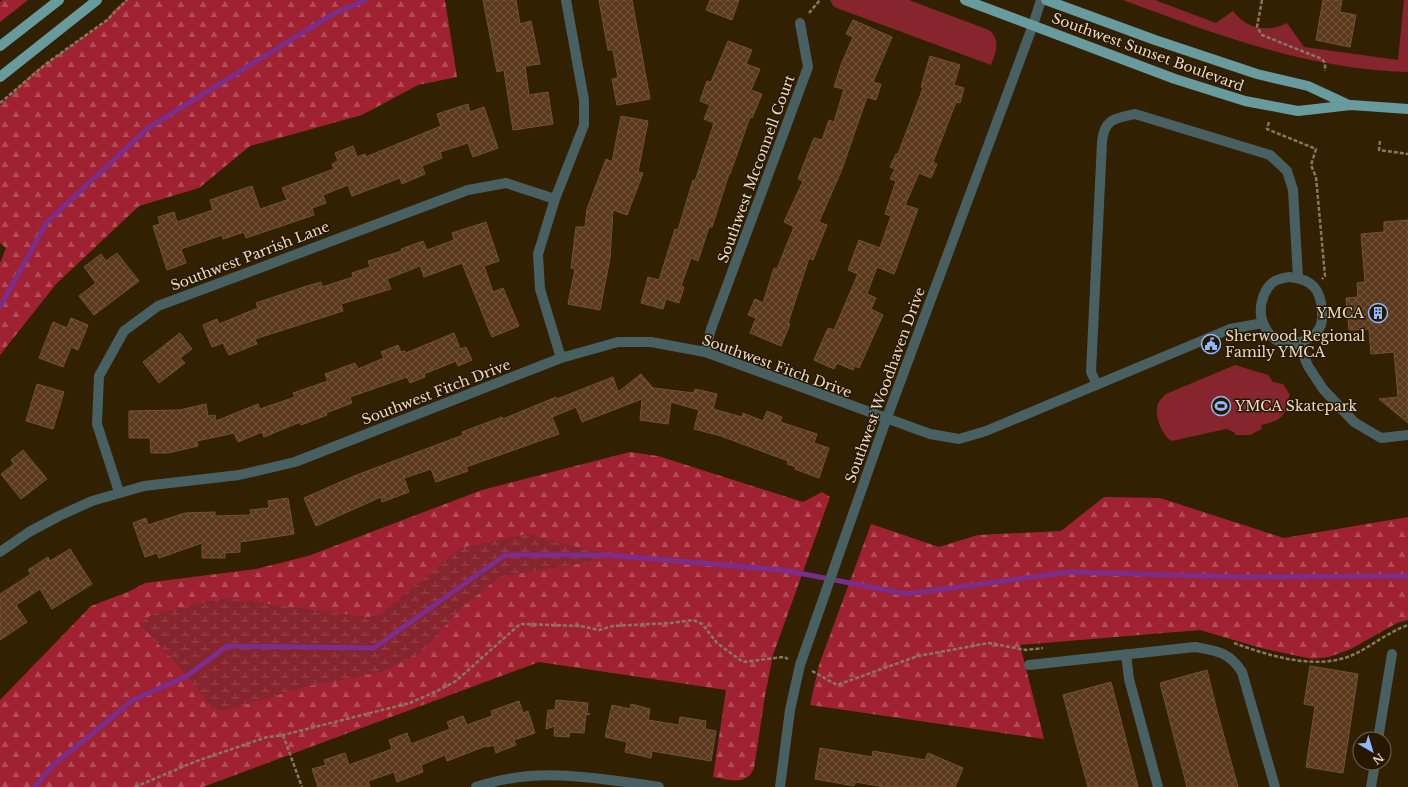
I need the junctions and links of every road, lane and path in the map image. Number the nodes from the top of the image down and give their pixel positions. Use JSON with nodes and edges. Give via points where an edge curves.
{"nodes":[{"id":1,"x":59,"y":0,"type":"edge"},
{"id":2,"x":97,"y":0,"type":"edge"},
{"id":3,"x":127,"y":0,"type":"edge"},
{"id":4,"x":566,"y":0,"type":"edge"},
{"id":5,"x":820,"y":0,"type":"edge"},
{"id":6,"x":965,"y":0,"type":"edge"},
{"id":7,"x":1041,"y":0,"type":"edge"},
{"id":8,"x":1046,"y":0,"type":"edge"},
{"id":9,"x":1262,"y":0,"type":"edge"},
{"id":10,"x":800,"y":23,"type":"joint"},
{"id":11,"x":1033,"y":25,"type":"junction"},
{"id":12,"x":0,"y":46,"type":"edge"},
{"id":13,"x":1325,"y":71,"type":"dead end"},
{"id":14,"x":0,"y":77,"type":"edge"},
{"id":15,"x":0,"y":103,"type":"edge"},
{"id":16,"x":1351,"y":106,"type":"junction"},
{"id":17,"x":1408,"y":109,"type":"edge"},
{"id":18,"x":1269,"y":122,"type":"dead end"},
{"id":19,"x":1380,"y":141,"type":"dead end"},
{"id":20,"x":1408,"y":154,"type":"edge"},
{"id":21,"x":555,"y":198,"type":"junction"},
{"id":22,"x":1298,"y":278,"type":"junction"},
{"id":23,"x":1314,"y":286,"type":"junction"},
{"id":24,"x":1263,"y":323,"type":"junction"},
{"id":25,"x":1298,"y":342,"type":"junction"},
{"id":26,"x":704,"y":352,"type":"junction"},
{"id":27,"x":561,"y":358,"type":"junction"},
{"id":28,"x":1097,"y":385,"type":"junction"},
{"id":29,"x":886,"y":420,"type":"junction"},
{"id":30,"x":1408,"y":435,"type":"edge"},
{"id":31,"x":119,"y":492,"type":"junction"},
{"id":32,"x":0,"y":552,"type":"edge"},
{"id":33,"x":1126,"y":654,"type":"junction"},
{"id":34,"x":1392,"y":654,"type":"dead end"},
{"id":35,"x":784,"y":657,"type":"dead end"},
{"id":36,"x":1029,"y":664,"type":"dead end"},
{"id":37,"x":1379,"y":731,"type":"edge"},
{"id":38,"x":283,"y":734,"type":"junction"},
{"id":39,"x":1374,"y":771,"type":"edge"},
{"id":40,"x":135,"y":787,"type":"edge"},
{"id":41,"x":302,"y":787,"type":"edge"},
{"id":42,"x":476,"y":787,"type":"edge"},
{"id":43,"x":659,"y":787,"type":"edge"},
{"id":44,"x":780,"y":787,"type":"edge"},
{"id":45,"x":1158,"y":787,"type":"edge"},
{"id":46,"x":1275,"y":787,"type":"edge"},
{"id":47,"x":1371,"y":787,"type":"edge"}],
"edges":[{"from":1,"to":12,"type":"main road"},
{"from":2,"to":14,"type":"main road"},
{"from":3,"to":15,"type":"path","via":[[107,20],[48,63]]},
{"from":4,"to":21,"type":"street","via":[[584,100],[584,125]]},
{"from":5,"to":10,"type":"path"},
{"from":6,"to":11,"type":"main road","name":"Southwest Sunset Boulevard"},
{"from":7,"to":11,"type":"street","name":"Southwest Woodhaven Drive"},
{"from":8,"to":16,"type":"main road","name":"Southwest Sunset Boulevard","via":[[1257,74],[1308,86]]},
{"from":9,"to":13,"type":"path","via":[[1257,27],[1262,35],[1322,59]]},
{"from":10,"to":26,"type":"street","name":"Southwest Mcconnell Court","via":[[808,67]]},
{"from":11,"to":16,"type":"main road","name":"Southwest Sunset Boulevard","via":[[1175,79],[1245,102],[1298,111]]},
{"from":11,"to":29,"type":"street","name":"Southwest Woodhaven Drive"},
{"from":16,"to":17,"type":"main road","name":"Southwest Sunset Boulevard"},
{"from":18,"to":23,"type":"path","via":[[1267,130],[1316,149],[1311,165],[1316,177],[1326,276]]},
{"from":19,"to":20,"type":"path","via":[[1379,150]]},
{"from":21,"to":27,"type":"street","via":[[538,254],[540,289]]},
{"from":21,"to":31,"type":"street","name":"Southwest Parrish Lane","via":[[506,183],[468,190],[158,306],[124,331],[99,376],[97,424]]},
{"from":22,"to":23,"type":"street"},
{"from":22,"to":24,"type":"street","via":[[1289,276],[1273,282],[1264,293],[1261,307]]},
{"from":22,"to":28,"type":"street","via":[[1293,190],[1287,171],[1270,155],[1135,114],[1113,118],[1103,131],[1102,142],[1091,372]]},
{"from":23,"to":25,"type":"street","via":[[1322,298],[1321,326],[1314,335]]},
{"from":24,"to":25,"type":"street","via":[[1270,335],[1279,342]]},
{"from":24,"to":28,"type":"street","name":"Southwest Fitch Drive","via":[[1230,328]]},
{"from":25,"to":30,"type":"street","via":[[1308,366],[1323,388],[1354,422],[1381,438]]},
{"from":26,"to":27,"type":"street","name":"Southwest Fitch Drive","via":[[651,342],[618,342]]},
{"from":26,"to":29,"type":"street","name":"Southwest Fitch Drive"},
{"from":27,"to":31,"type":"street","name":"Southwest Fitch Drive","via":[[295,462],[238,475],[167,483]]},
{"from":28,"to":29,"type":"street","name":"Southwest Fitch Drive","via":[[986,432],[959,439],[930,434],[896,421]]},
{"from":29,"to":44,"type":"street","name":"Southwest Woodhaven Drive","via":[[800,665],[790,710]]},
{"from":31,"to":32,"type":"street","name":"Southwest Fitch Drive","via":[[59,516]]},
{"from":33,"to":36,"type":"street"},
{"from":33,"to":45,"type":"street","via":[[1129,679]]},
{"from":33,"to":46,"type":"street","via":[[1195,647],[1218,651],[1235,660],[1242,672]]},
{"from":34,"to":37,"type":"street"},
{"from":35,"to":38,"type":"path","via":[[743,662],[717,643],[702,624],[693,620],[613,626],[599,630],[581,626],[520,624],[456,681],[437,691],[410,703]]},
{"from":38,"to":40,"type":"path","via":[[194,762]]},
{"from":38,"to":41,"type":"path"},
{"from":39,"to":47,"type":"street"},
{"from":42,"to":43,"type":"street","via":[[519,776],[555,775]]}]}
